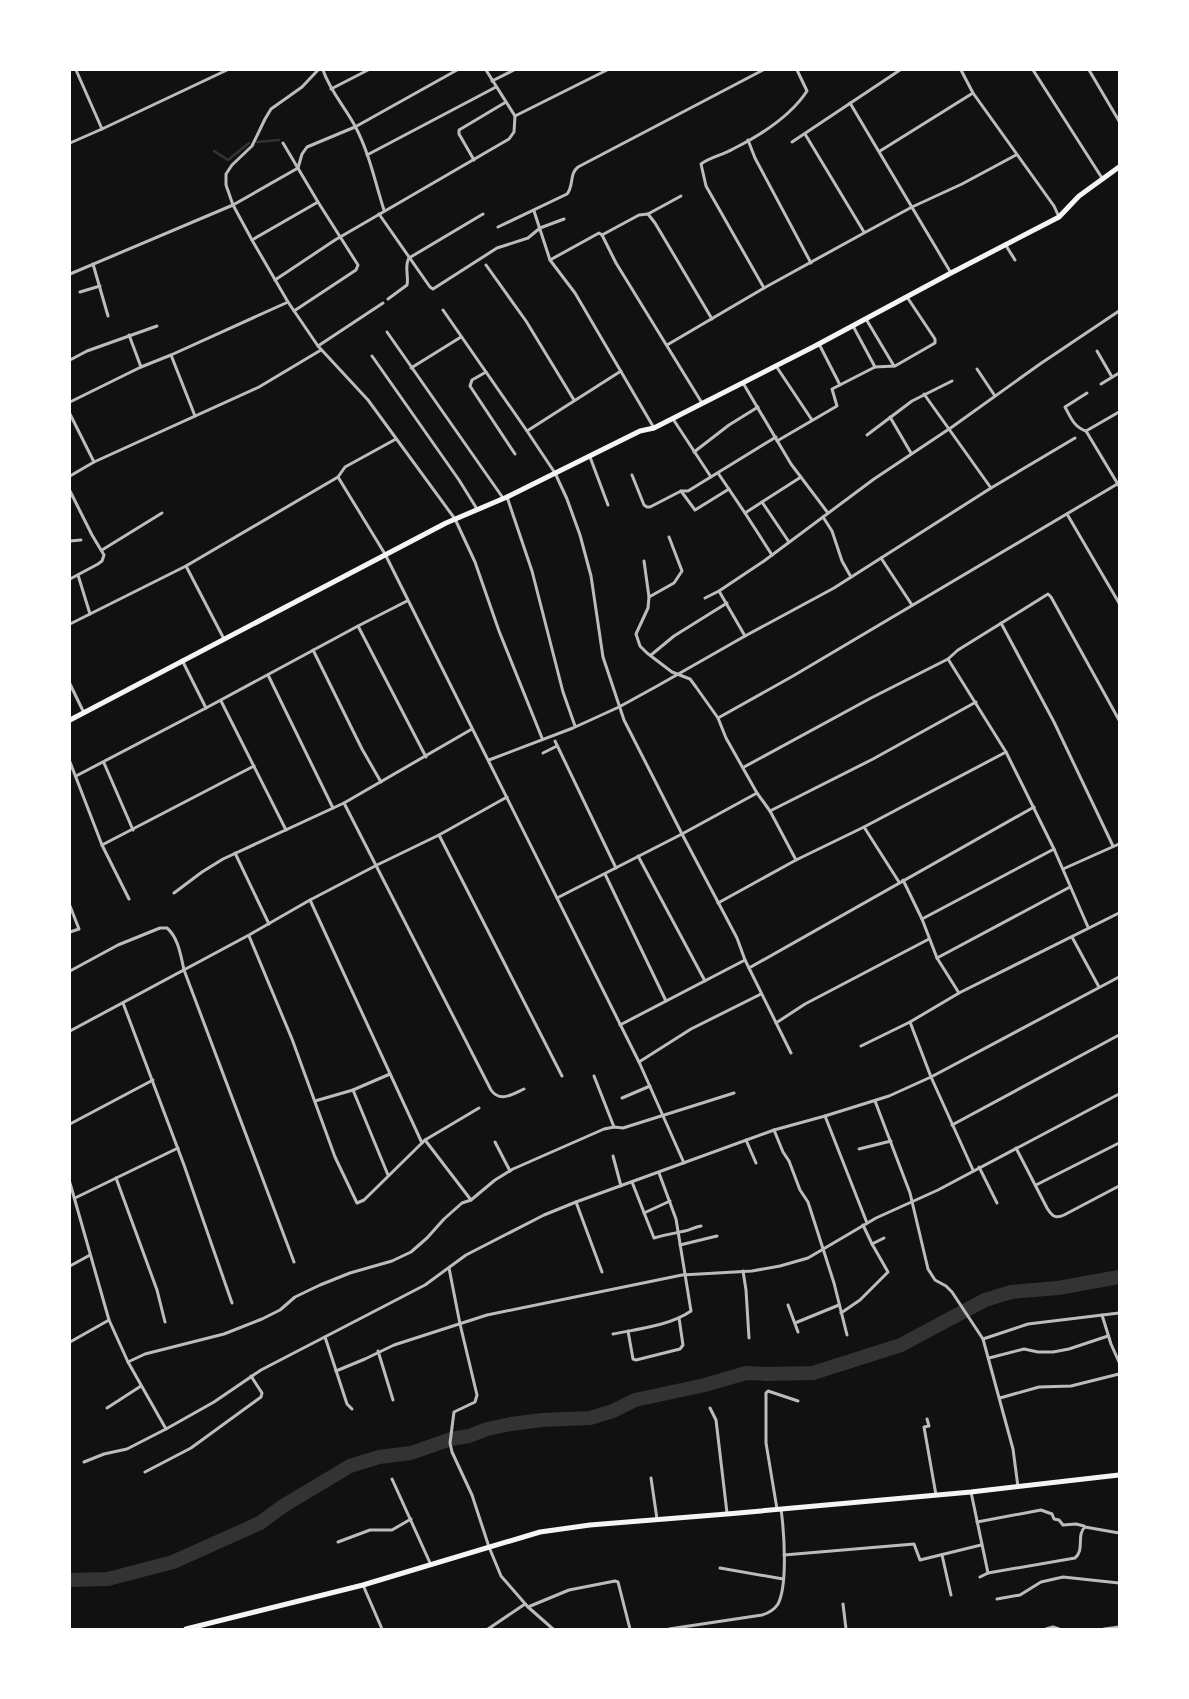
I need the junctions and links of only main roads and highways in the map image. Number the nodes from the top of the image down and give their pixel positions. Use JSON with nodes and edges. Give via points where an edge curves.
{"nodes":[{"id":1,"x":1119,"y":167,"type":"edge"},
{"id":2,"x":70,"y":720,"type":"edge"},
{"id":3,"x":1119,"y":1475,"type":"edge"},
{"id":4,"x":186,"y":1629,"type":"edge"}],
"edges":[{"from":1,"to":2,"type":"main road","via":[[1080,196],[1059,217],[819,344],[673,419],[640,431],[385,554]]},
{"from":3,"to":4,"type":"main road","via":[[971,1492],[590,1524],[540,1532],[364,1586]]}]}
